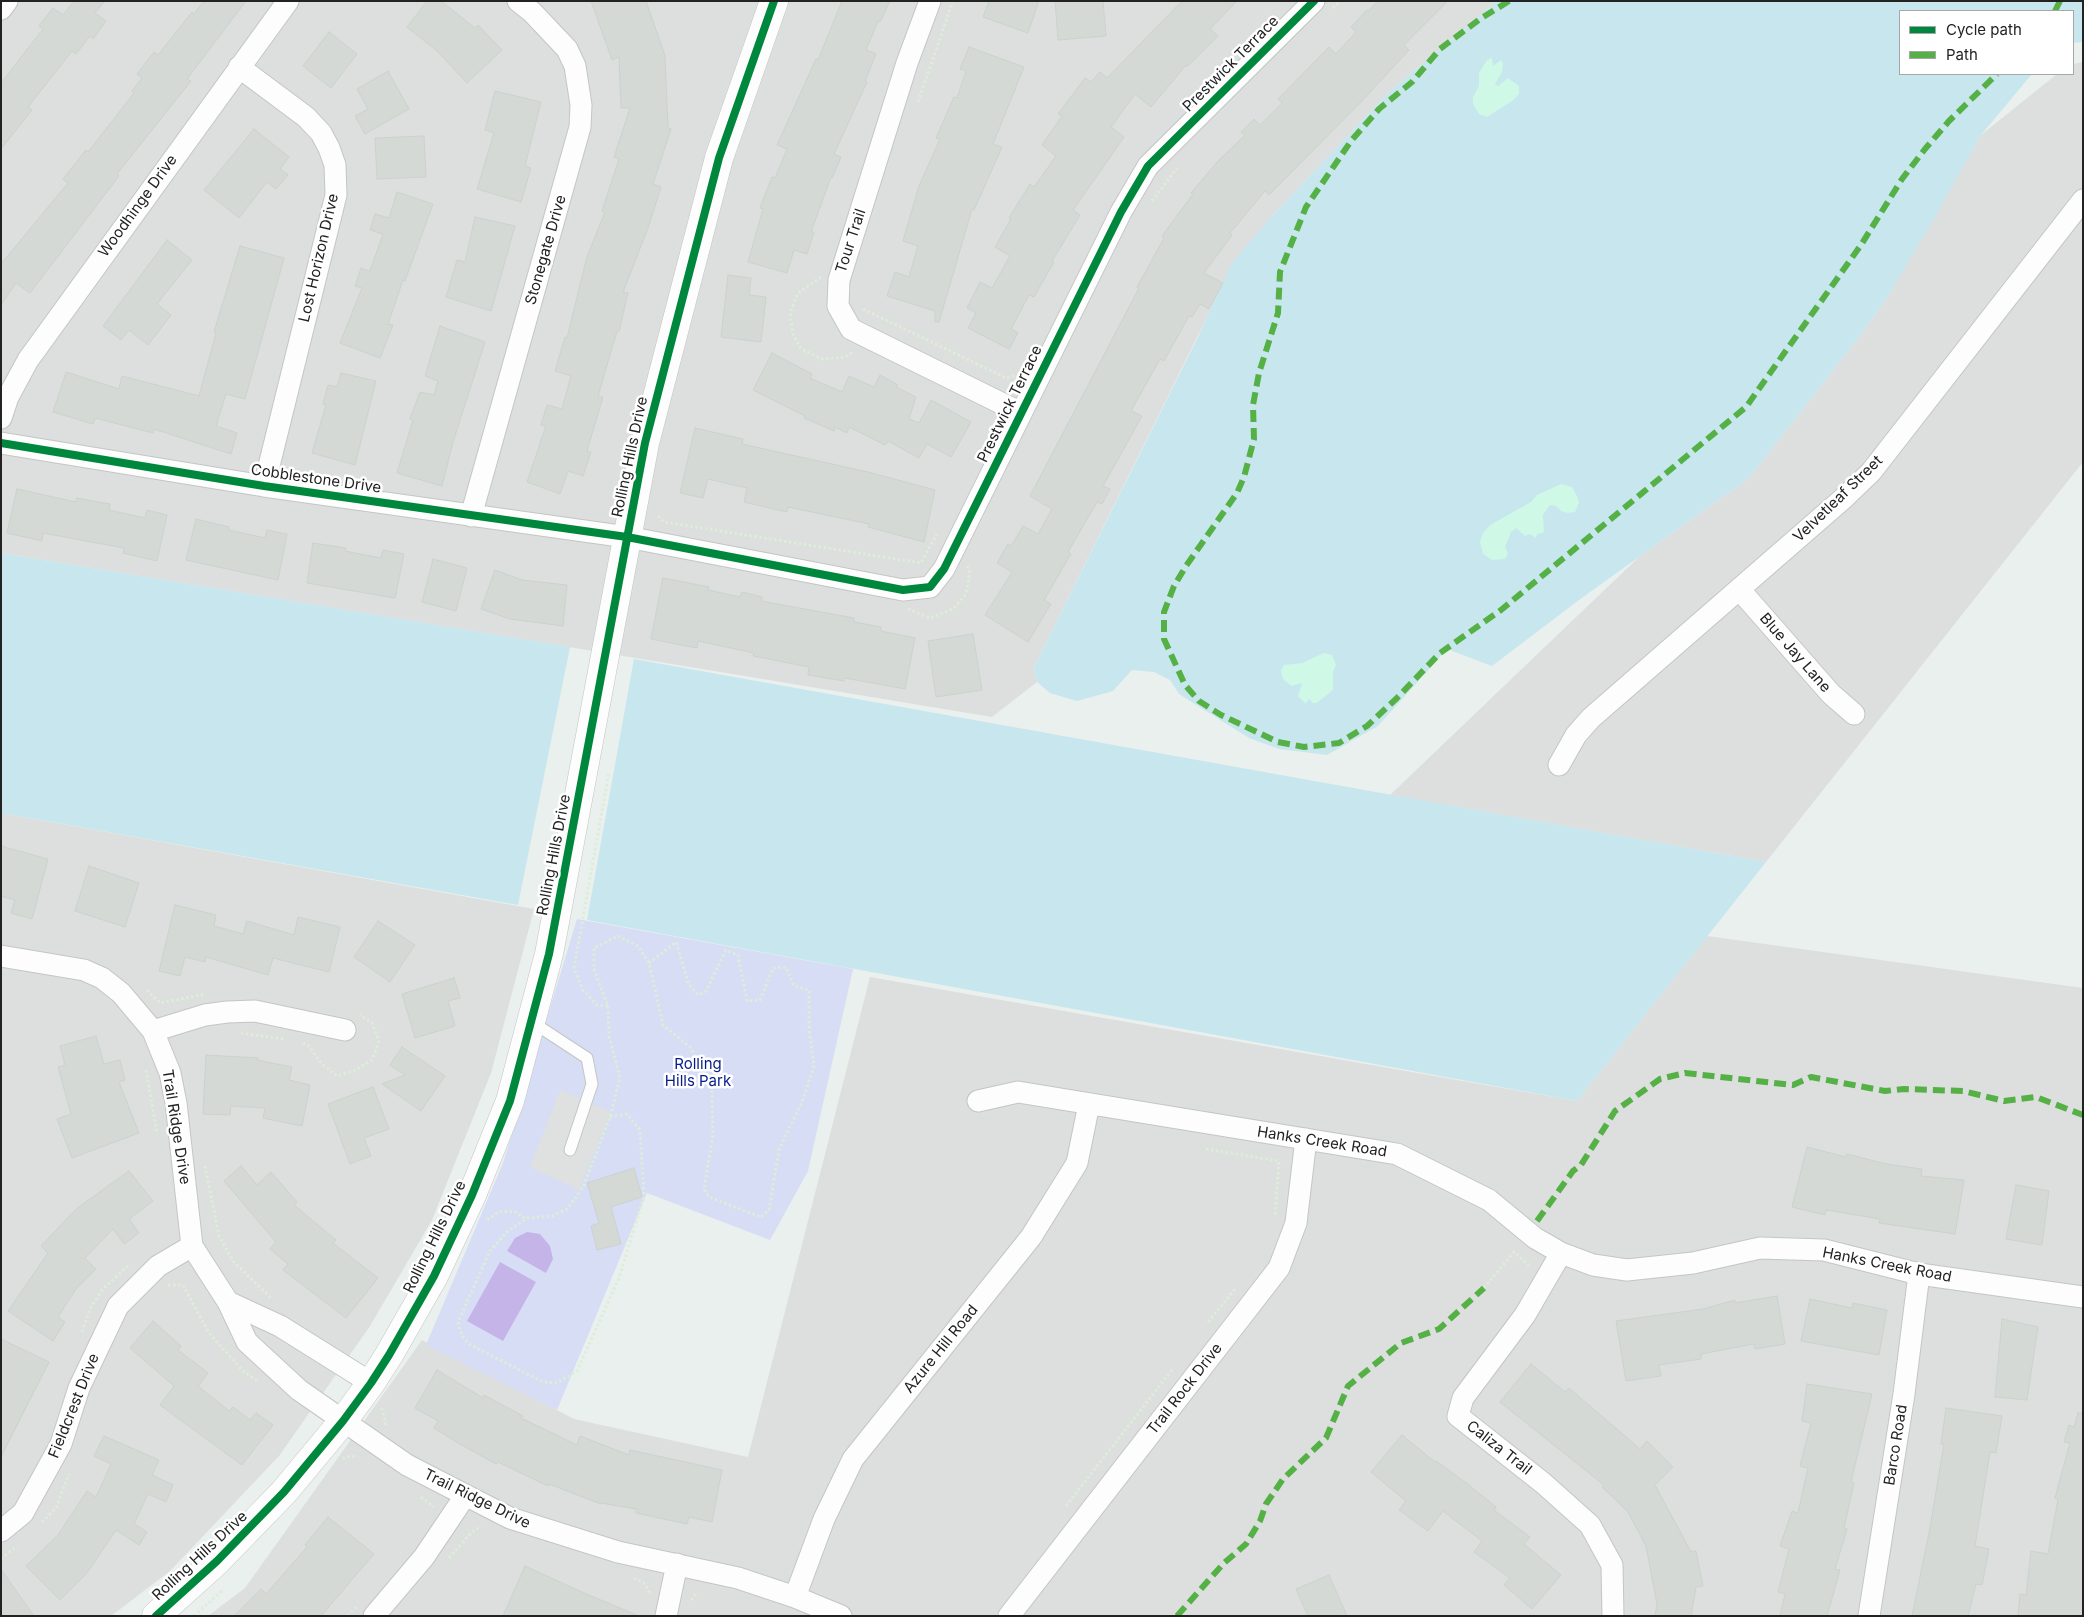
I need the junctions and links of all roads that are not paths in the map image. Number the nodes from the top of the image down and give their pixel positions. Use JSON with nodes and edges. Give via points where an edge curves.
{"nodes":[{"id":1,"x":7,"y":1,"type":"edge"},
{"id":2,"x":288,"y":1,"type":"edge"},
{"id":3,"x":518,"y":1,"type":"edge"},
{"id":4,"x":774,"y":1,"type":"edge"},
{"id":5,"x":930,"y":1,"type":"edge"},
{"id":6,"x":1314,"y":1,"type":"edge"},
{"id":7,"x":1,"y":9,"type":"edge"},
{"id":8,"x":239,"y":67,"type":"junction"},
{"id":9,"x":2083,"y":200,"type":"edge"},
{"id":10,"x":1021,"y":413,"type":"junction"},
{"id":11,"x":1,"y":418,"type":"edge"},
{"id":12,"x":1,"y":443,"type":"edge"},
{"id":13,"x":264,"y":486,"type":"junction"},
{"id":14,"x":472,"y":516,"type":"junction"},
{"id":15,"x":627,"y":537,"type":"junction"},
{"id":16,"x":1739,"y":589,"type":"junction"},
{"id":17,"x":1854,"y":714,"type":"dead end"},
{"id":18,"x":1559,"y":765,"type":"dead end"},
{"id":19,"x":1,"y":956,"type":"edge"},
{"id":20,"x":351,"y":1022,"type":"road end"},
{"id":21,"x":532,"y":1022,"type":"junction"},
{"id":22,"x":153,"y":1031,"type":"junction"},
{"id":23,"x":978,"y":1101,"type":"dead end"},
{"id":24,"x":1089,"y":1104,"type":"junction"},
{"id":25,"x":1306,"y":1139,"type":"junction"},
{"id":26,"x":570,"y":1150,"type":"dead end"},
{"id":27,"x":192,"y":1246,"type":"junction"},
{"id":28,"x":1561,"y":1253,"type":"junction"},
{"id":29,"x":1919,"y":1274,"type":"junction"},
{"id":30,"x":2083,"y":1297,"type":"edge"},
{"id":31,"x":228,"y":1302,"type":"junction"},
{"id":32,"x":371,"y":1383,"type":"junction"},
{"id":33,"x":343,"y":1421,"type":"junction"},
{"id":34,"x":465,"y":1496,"type":"junction"},
{"id":35,"x":1,"y":1531,"type":"edge"},
{"id":36,"x":677,"y":1564,"type":"junction"},
{"id":37,"x":795,"y":1597,"type":"junction"},
{"id":38,"x":156,"y":1616,"type":"edge"},
{"id":39,"x":374,"y":1616,"type":"edge"},
{"id":40,"x":666,"y":1616,"type":"edge"},
{"id":41,"x":840,"y":1616,"type":"edge"},
{"id":42,"x":1009,"y":1616,"type":"edge"},
{"id":43,"x":1613,"y":1616,"type":"edge"},
{"id":44,"x":1869,"y":1616,"type":"edge"}],
"edges":[{"from":1,"to":7,"type":"street"},
{"from":2,"to":8,"type":"street","name":"Woodhinge Drive"},
{"from":3,"to":14,"type":"street","name":"Stonegate Drive","via":[[567,49],[575,66],[581,105],[580,127]]},
{"from":4,"to":15,"type":"street","name":"Rolling Hills Drive","via":[[719,158],[645,444]]},
{"from":5,"to":10,"type":"street","name":"Tour Trail","via":[[839,280],[838,306],[851,329]]},
{"from":6,"to":10,"type":"street","name":"Prestwick Terrace","via":[[1148,166],[1121,212]]},
{"from":8,"to":11,"type":"street","name":"Woodhinge Drive","via":[[28,360],[8,397]]},
{"from":8,"to":13,"type":"street","name":"Lost Horizon Drive","via":[[306,117],[321,133],[335,165],[336,194]]},
{"from":9,"to":16,"type":"street","name":"Velvetleaf Street","via":[[1871,472]]},
{"from":10,"to":15,"type":"street","name":"Prestwick Terrace","via":[[944,569],[930,587],[903,590]]},
{"from":12,"to":13,"type":"street","name":"Cobblestone Drive"},
{"from":13,"to":14,"type":"street","name":"Cobblestone Drive"},
{"from":14,"to":15,"type":"street","name":"Cobblestone Drive"},
{"from":15,"to":21,"type":"street","name":"Rolling Hills Drive","via":[[560,902]]},
{"from":16,"to":17,"type":"street","name":"Blue Jay Lane","via":[[1831,694]]},
{"from":16,"to":18,"type":"street","name":"Velvetleaf Street","via":[[1591,718],[1576,735]]},
{"from":19,"to":22,"type":"street","name":"Trail Ridge Drive","via":[[84,970],[102,978],[121,993]]},
{"from":20,"to":22,"type":"street","via":[[255,1011],[227,1012],[205,1015]]},
{"from":21,"to":26,"type":"lane","via":[[587,1058],[592,1084]]},
{"from":21,"to":32,"type":"street","name":"Rolling Hills Drive","via":[[510,1101],[472,1195],[434,1276]]},
{"from":22,"to":27,"type":"street","name":"Trail Ridge Drive","via":[[170,1073],[176,1103]]},
{"from":23,"to":24,"type":"street","name":"Hanks Creek Road","via":[[1018,1092]]},
{"from":24,"to":25,"type":"street","name":"Hanks Creek Road"},
{"from":24,"to":37,"type":"street","name":"Azure Hill Road","via":[[1076,1163],[1031,1238],[853,1459],[824,1519]]},
{"from":25,"to":28,"type":"street","name":"Hanks Creek Road","via":[[1397,1154],[1490,1200],[1535,1238]]},
{"from":25,"to":42,"type":"street","name":"Trail Rock Drive","via":[[1296,1223],[1279,1268]]},
{"from":27,"to":31,"type":"street","name":"Trail Ridge Drive"},
{"from":27,"to":35,"type":"street","name":"Fieldcrest Drive","via":[[158,1266],[118,1306],[79,1388],[61,1444],[23,1513]]},
{"from":28,"to":29,"type":"street","name":"Hanks Creek Road","via":[[1593,1265],[1626,1270],[1693,1263],[1760,1248],[1824,1250]]},
{"from":28,"to":43,"type":"street","name":"Caliza Trail","via":[[1525,1315],[1463,1398],[1458,1416],[1590,1525],[1612,1565]]},
{"from":29,"to":30,"type":"street","name":"Hanks Creek Road"},
{"from":29,"to":44,"type":"street","name":"Barco Road","via":[[1904,1394]]},
{"from":31,"to":32,"type":"street","via":[[280,1326]]},
{"from":31,"to":33,"type":"street","name":"Trail Ridge Drive","via":[[247,1342],[299,1390]]},
{"from":32,"to":33,"type":"street","name":"Rolling Hills Drive"},
{"from":33,"to":34,"type":"street","name":"Trail Ridge Drive","via":[[407,1465]]},
{"from":33,"to":38,"type":"street","name":"Rolling Hills Drive","via":[[251,1527]]},
{"from":34,"to":36,"type":"street","name":"Trail Ridge Drive","via":[[510,1518],[565,1537]]},
{"from":34,"to":39,"type":"street","via":[[424,1557]]},
{"from":36,"to":37,"type":"street","name":"Trail Ridge Drive","via":[[738,1578]]},
{"from":36,"to":40,"type":"street"},
{"from":37,"to":41,"type":"street","name":"Trail Ridge Drive"}]}
